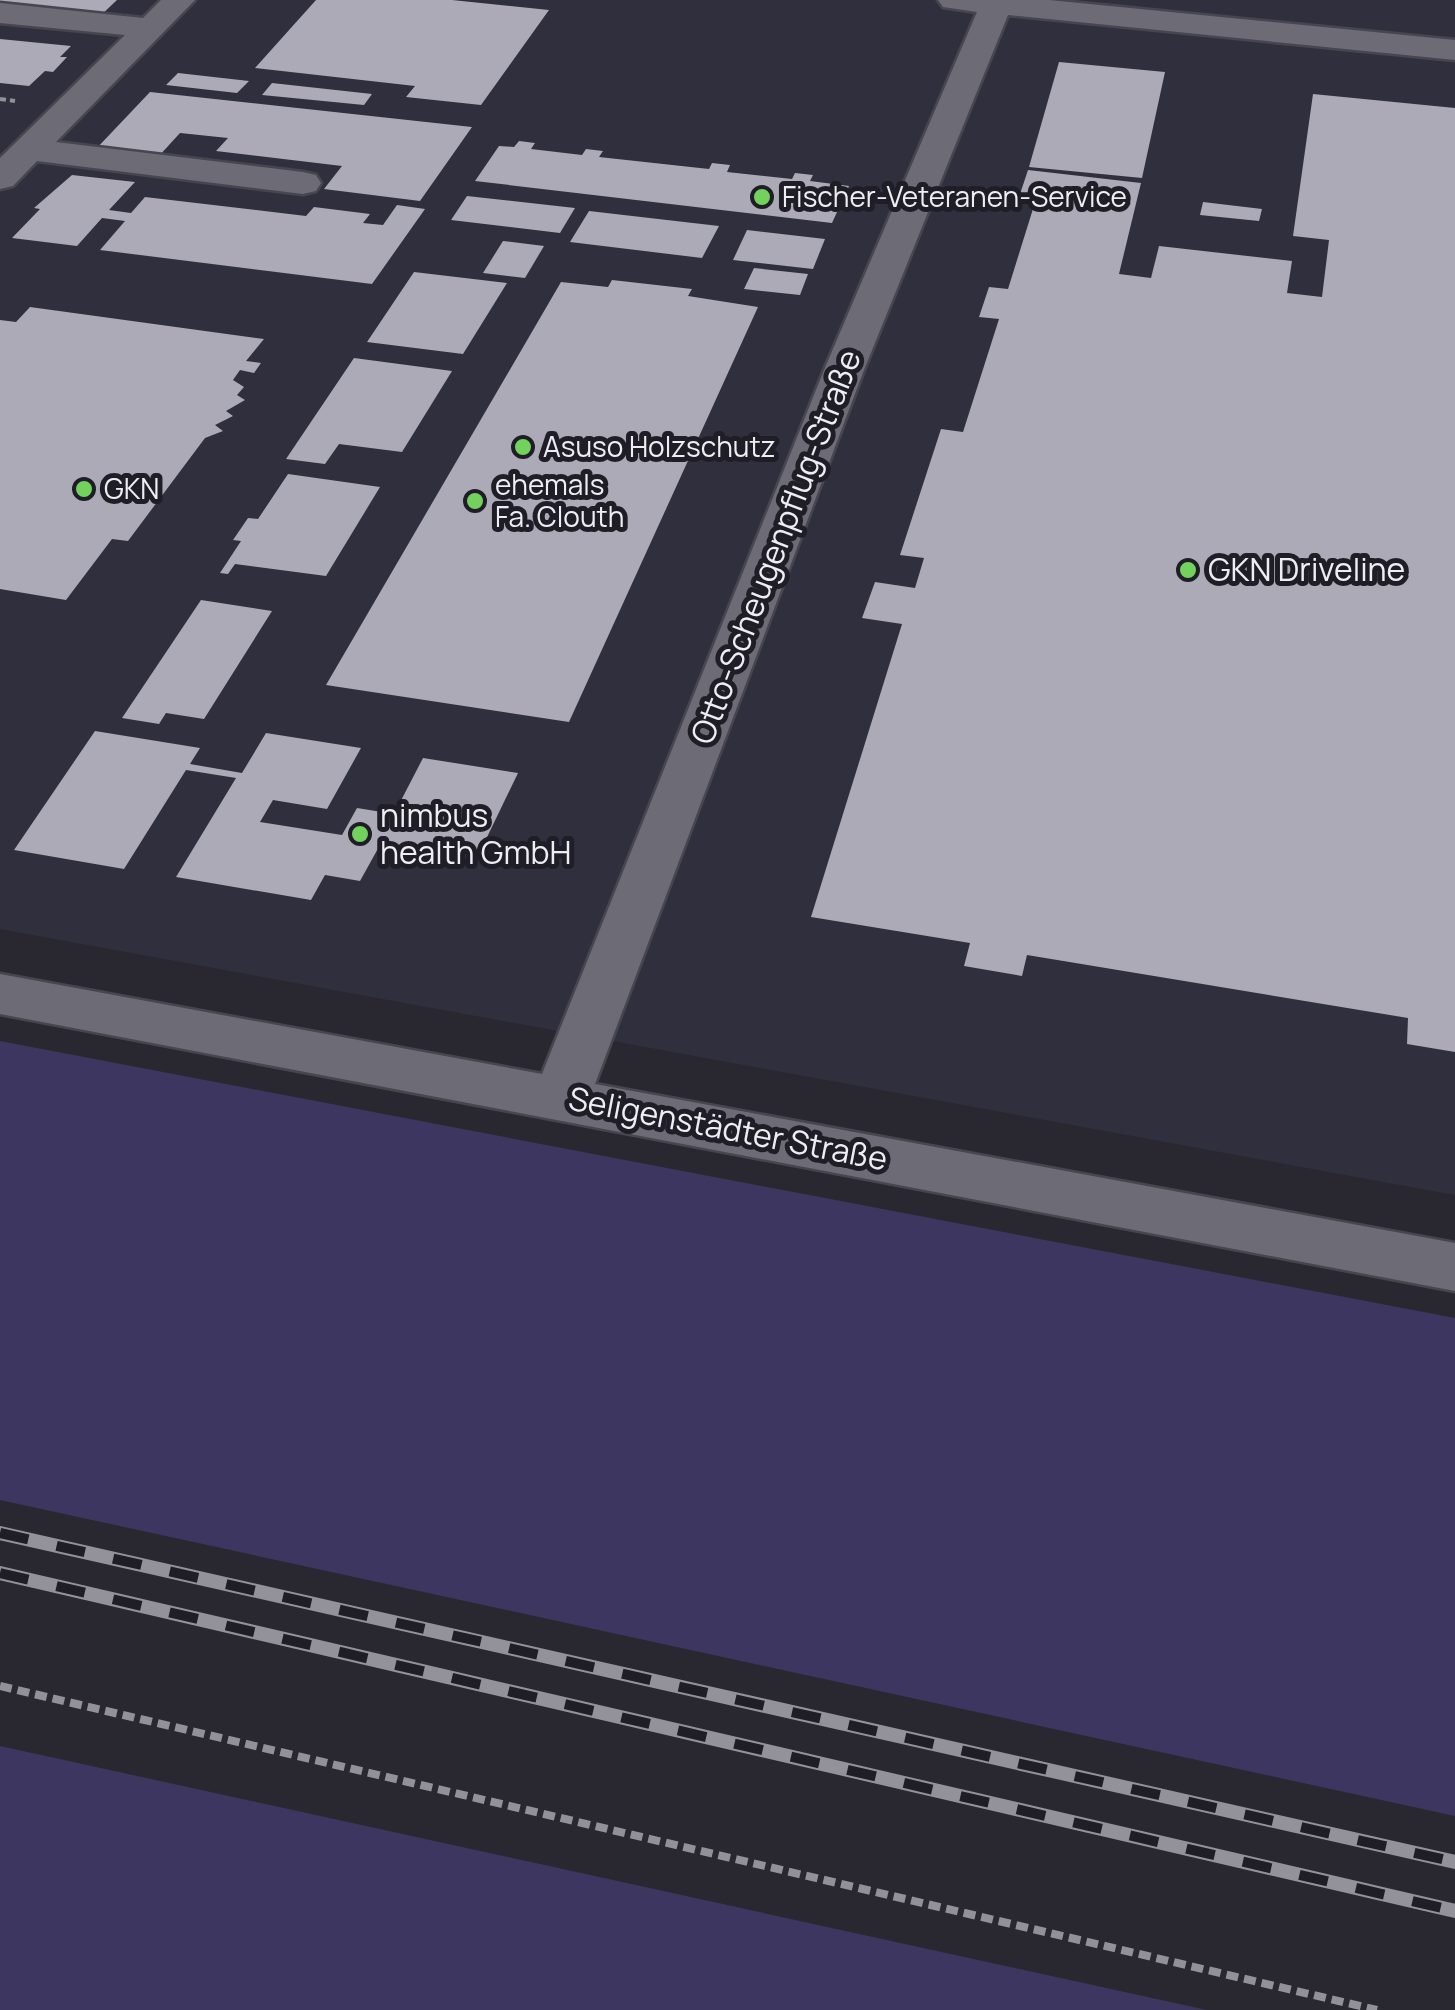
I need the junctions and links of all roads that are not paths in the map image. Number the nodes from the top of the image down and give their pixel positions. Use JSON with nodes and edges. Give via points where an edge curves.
{"nodes":[{"id":1,"x":179,"y":0,"type":"edge"},
{"id":2,"x":983,"y":1,"type":"edge"},
{"id":3,"x":0,"y":13,"type":"edge"},
{"id":4,"x":150,"y":28,"type":"junction"},
{"id":5,"x":1455,"y":50,"type":"edge"},
{"id":6,"x":29,"y":149,"type":"junction"},
{"id":7,"x":0,"y":178,"type":"edge"},
{"id":8,"x":303,"y":183,"type":"dead end"},
{"id":9,"x":0,"y":994,"type":"edge"},
{"id":10,"x":562,"y":1098,"type":"junction"},
{"id":11,"x":1455,"y":1267,"type":"edge"}],
"edges":[{"from":1,"to":4,"type":"street"},
{"from":2,"to":5,"type":"street"},
{"from":2,"to":10,"type":"street","name":"Otto-Scheugenpflug-Straße"},
{"from":3,"to":4,"type":"street"},
{"from":4,"to":6,"type":"street"},
{"from":6,"to":7,"type":"street"},
{"from":6,"to":8,"type":"street"},
{"from":9,"to":10,"type":"street","name":"Seligenstädter Straße"},
{"from":10,"to":11,"type":"street","name":"Seligenstädter Straße"}]}
